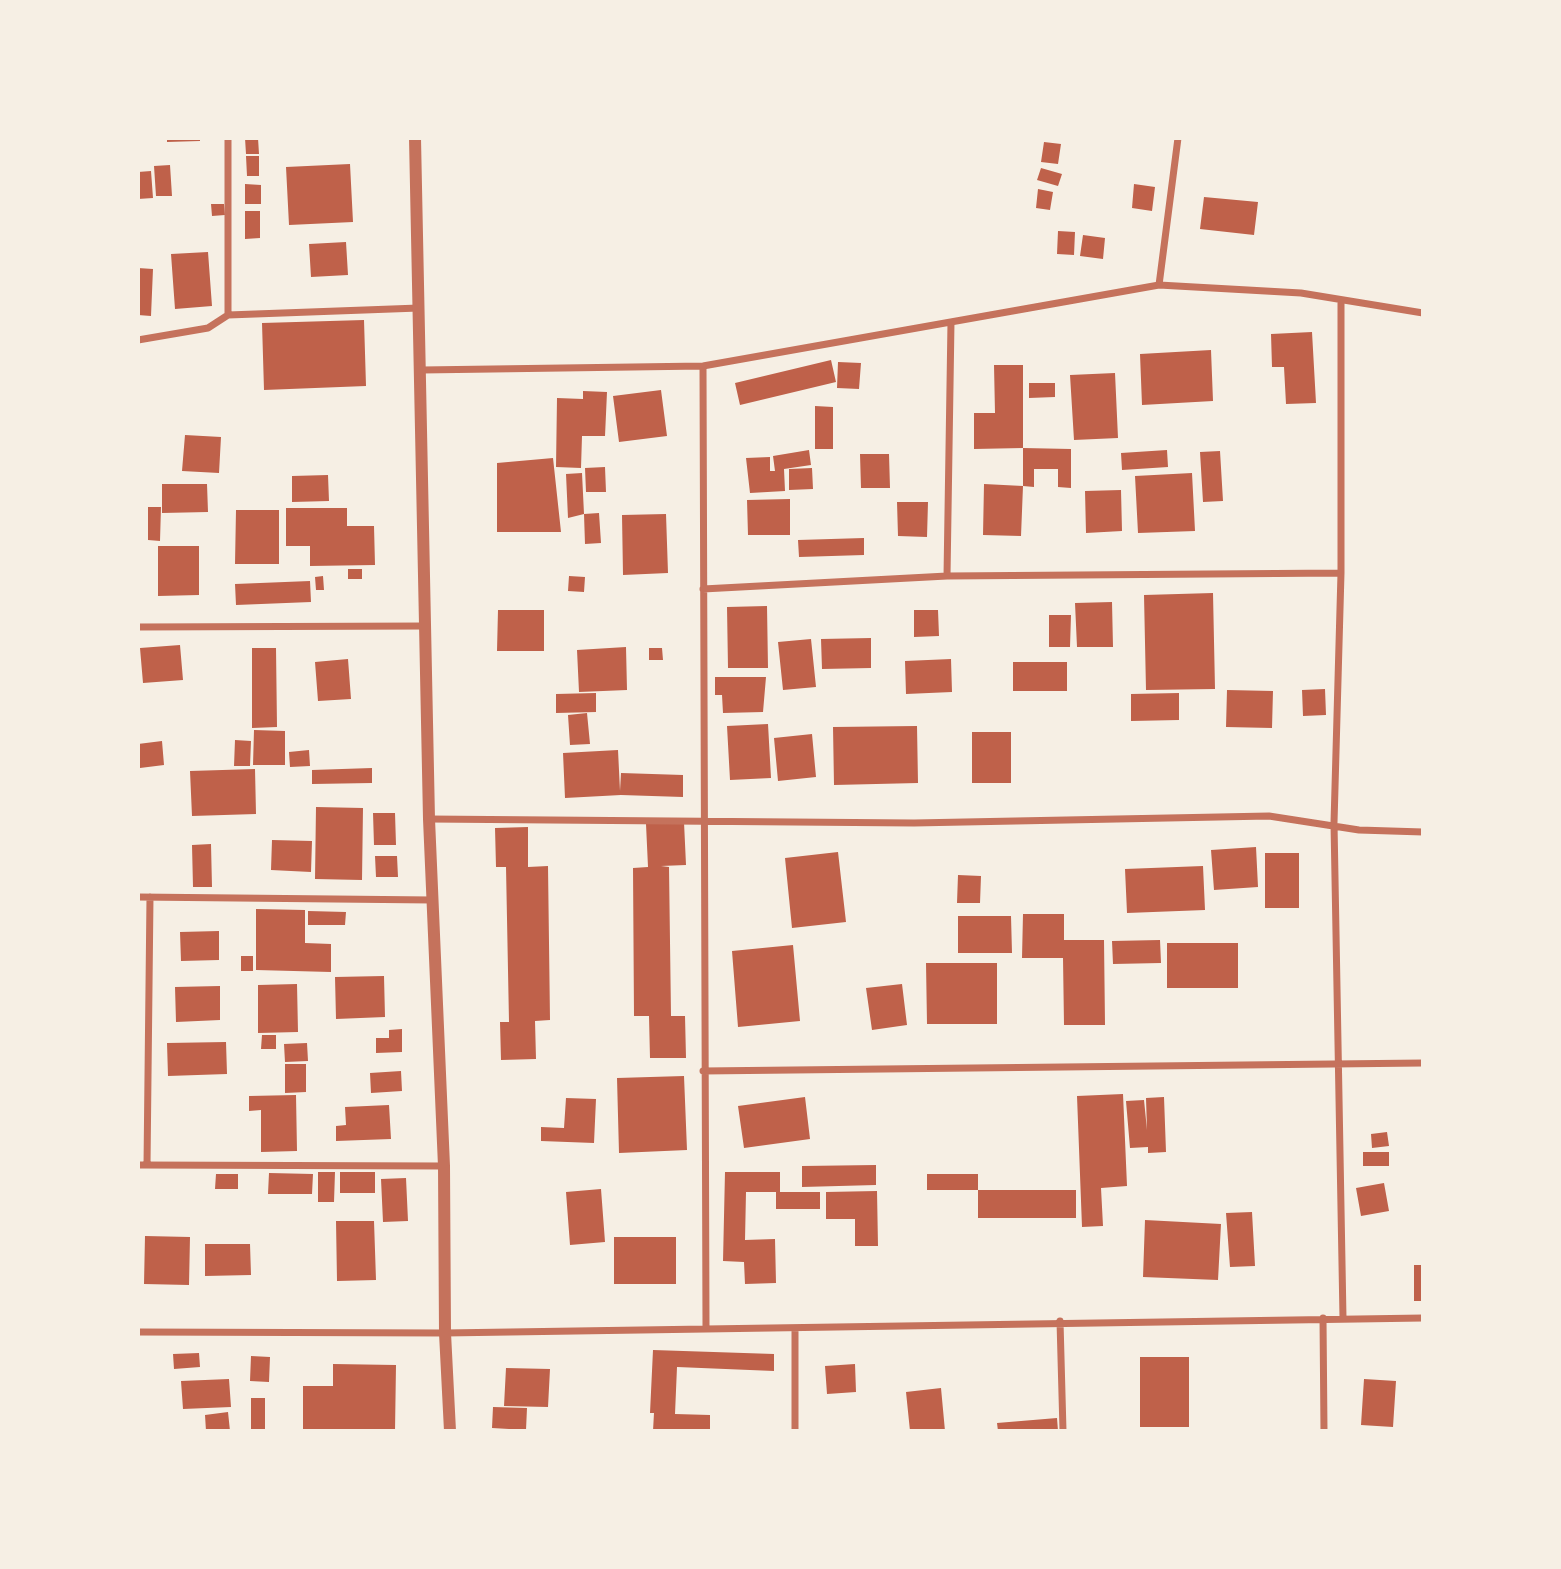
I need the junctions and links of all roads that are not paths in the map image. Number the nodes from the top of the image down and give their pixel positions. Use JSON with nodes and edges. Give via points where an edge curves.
{"nodes":[{"id":1,"x":228,"y":138,"type":"edge"},
{"id":2,"x":415,"y":138,"type":"edge"},
{"id":3,"x":1178,"y":138,"type":"edge"},
{"id":4,"x":1159,"y":285,"type":"junction"},
{"id":5,"x":1341,"y":301,"type":"junction"},
{"id":6,"x":419,"y":308,"type":"junction"},
{"id":7,"x":1423,"y":313,"type":"edge"},
{"id":8,"x":228,"y":315,"type":"junction"},
{"id":9,"x":951,"y":322,"type":"junction"},
{"id":10,"x":138,"y":340,"type":"edge"},
{"id":11,"x":703,"y":366,"type":"junction"},
{"id":12,"x":422,"y":370,"type":"junction"},
{"id":13,"x":1341,"y":573,"type":"junction"},
{"id":14,"x":947,"y":576,"type":"junction"},
{"id":15,"x":703,"y":589,"type":"junction"},
{"id":16,"x":427,"y":626,"type":"junction"},
{"id":17,"x":138,"y":627,"type":"edge"},
{"id":18,"x":429,"y":819,"type":"junction"},
{"id":19,"x":703,"y":822,"type":"junction"},
{"id":20,"x":1334,"y":824,"type":"junction"},
{"id":21,"x":1423,"y":832,"type":"edge"},
{"id":22,"x":138,"y":897,"type":"edge"},
{"id":23,"x":150,"y":897,"type":"junction"},
{"id":24,"x":432,"y":900,"type":"junction"},
{"id":25,"x":1423,"y":1063,"type":"edge"},
{"id":26,"x":1340,"y":1065,"type":"junction"},
{"id":27,"x":703,"y":1071,"type":"junction"},
{"id":28,"x":143,"y":1165,"type":"edge"},
{"id":29,"x":444,"y":1166,"type":"junction"},
{"id":30,"x":1323,"y":1318,"type":"junction"},
{"id":31,"x":1343,"y":1318,"type":"junction"},
{"id":32,"x":1423,"y":1318,"type":"edge"},
{"id":33,"x":1060,"y":1321,"type":"junction"},
{"id":34,"x":706,"y":1328,"type":"junction"},
{"id":35,"x":795,"y":1328,"type":"junction"},
{"id":36,"x":138,"y":1332,"type":"edge"},
{"id":37,"x":445,"y":1333,"type":"junction"},
{"id":38,"x":450,"y":1431,"type":"edge"},
{"id":39,"x":795,"y":1431,"type":"edge"},
{"id":40,"x":1063,"y":1431,"type":"edge"},
{"id":41,"x":1324,"y":1431,"type":"edge"}],
"edges":[{"from":1,"to":8,"type":"street"},
{"from":2,"to":6,"type":"street"},
{"from":3,"to":4,"type":"street"},
{"from":4,"to":5,"type":"street","via":[[1301,293]]},
{"from":4,"to":9,"type":"street"},
{"from":5,"to":7,"type":"street"},
{"from":5,"to":13,"type":"street"},
{"from":6,"to":8,"type":"street"},
{"from":6,"to":12,"type":"street"},
{"from":8,"to":10,"type":"street","via":[[208,328]]},
{"from":9,"to":11,"type":"street"},
{"from":9,"to":14,"type":"street"},
{"from":11,"to":12,"type":"street"},
{"from":11,"to":15,"type":"street"},
{"from":12,"to":16,"type":"street"},
{"from":13,"to":14,"type":"street"},
{"from":13,"to":20,"type":"street"},
{"from":14,"to":15,"type":"street"},
{"from":15,"to":19,"type":"street"},
{"from":16,"to":17,"type":"street"},
{"from":16,"to":18,"type":"street"},
{"from":18,"to":19,"type":"street"},
{"from":18,"to":24,"type":"street"},
{"from":19,"to":20,"type":"street","via":[[1269,816]]},
{"from":19,"to":27,"type":"street"},
{"from":20,"to":21,"type":"street"},
{"from":20,"to":26,"type":"street"},
{"from":22,"to":23,"type":"street"},
{"from":23,"to":24,"type":"street"},
{"from":23,"to":28,"type":"street"},
{"from":24,"to":29,"type":"street"},
{"from":25,"to":26,"type":"street"},
{"from":26,"to":27,"type":"street"},
{"from":26,"to":31,"type":"street"},
{"from":27,"to":34,"type":"street"},
{"from":28,"to":29,"type":"street"},
{"from":29,"to":37,"type":"street"},
{"from":30,"to":31,"type":"street"},
{"from":30,"to":33,"type":"street"},
{"from":30,"to":41,"type":"street"},
{"from":31,"to":32,"type":"street"},
{"from":33,"to":35,"type":"street"},
{"from":33,"to":40,"type":"street"},
{"from":34,"to":35,"type":"street"},
{"from":34,"to":37,"type":"street"},
{"from":35,"to":39,"type":"street"},
{"from":36,"to":37,"type":"street"},
{"from":37,"to":38,"type":"street"}]}
